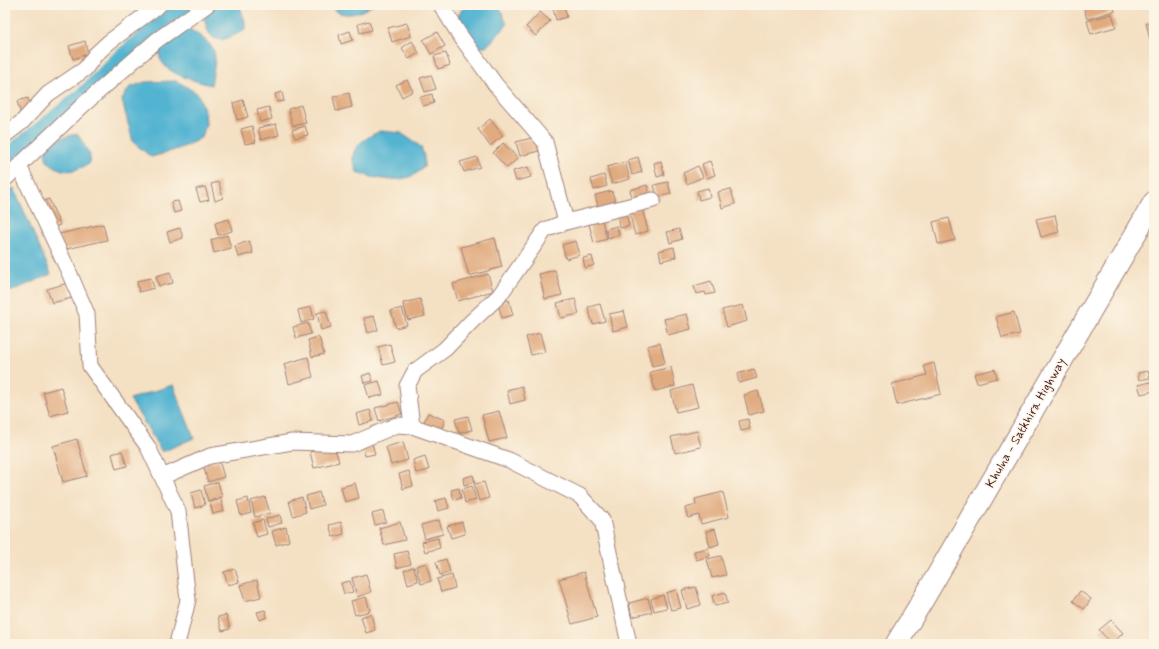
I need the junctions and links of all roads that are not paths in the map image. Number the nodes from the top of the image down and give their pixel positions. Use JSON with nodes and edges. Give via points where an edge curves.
{"nodes":[{"id":1,"x":159,"y":5,"type":"edge"},
{"id":2,"x":207,"y":5,"type":"edge"},
{"id":3,"x":441,"y":5,"type":"edge"},
{"id":4,"x":5,"y":135,"type":"edge"},
{"id":5,"x":19,"y":166,"type":"junction"},
{"id":6,"x":5,"y":179,"type":"edge"},
{"id":7,"x":653,"y":200,"type":"dead end"},
{"id":8,"x":1154,"y":202,"type":"edge"},
{"id":9,"x":566,"y":222,"type":"junction"},
{"id":10,"x":412,"y":426,"type":"junction"},
{"id":11,"x":162,"y":477,"type":"junction"},
{"id":12,"x":177,"y":644,"type":"edge"},
{"id":13,"x":629,"y":644,"type":"edge"},
{"id":14,"x":896,"y":644,"type":"edge"}],
"edges":[{"from":1,"to":4,"type":"street","via":[[109,42],[85,69],[48,94],[22,122]]},
{"from":2,"to":5,"type":"street","via":[[157,40]]},
{"from":3,"to":9,"type":"street","via":[[495,84],[545,142]]},
{"from":5,"to":6,"type":"street"},
{"from":5,"to":11,"type":"street","via":[[87,314],[90,366],[148,447]]},
{"from":7,"to":9,"type":"street"},
{"from":8,"to":14,"type":"highway","name":"Khulna - Satkhira Highway"},
{"from":9,"to":10,"type":"street","via":[[545,230],[500,296],[445,349],[415,371],[407,386]]},
{"from":10,"to":11,"type":"street","via":[[397,425],[352,444],[292,442],[210,456]]},
{"from":10,"to":13,"type":"street","via":[[509,460],[580,496],[602,520]]},
{"from":11,"to":12,"type":"street","via":[[178,511],[188,600]]}]}
